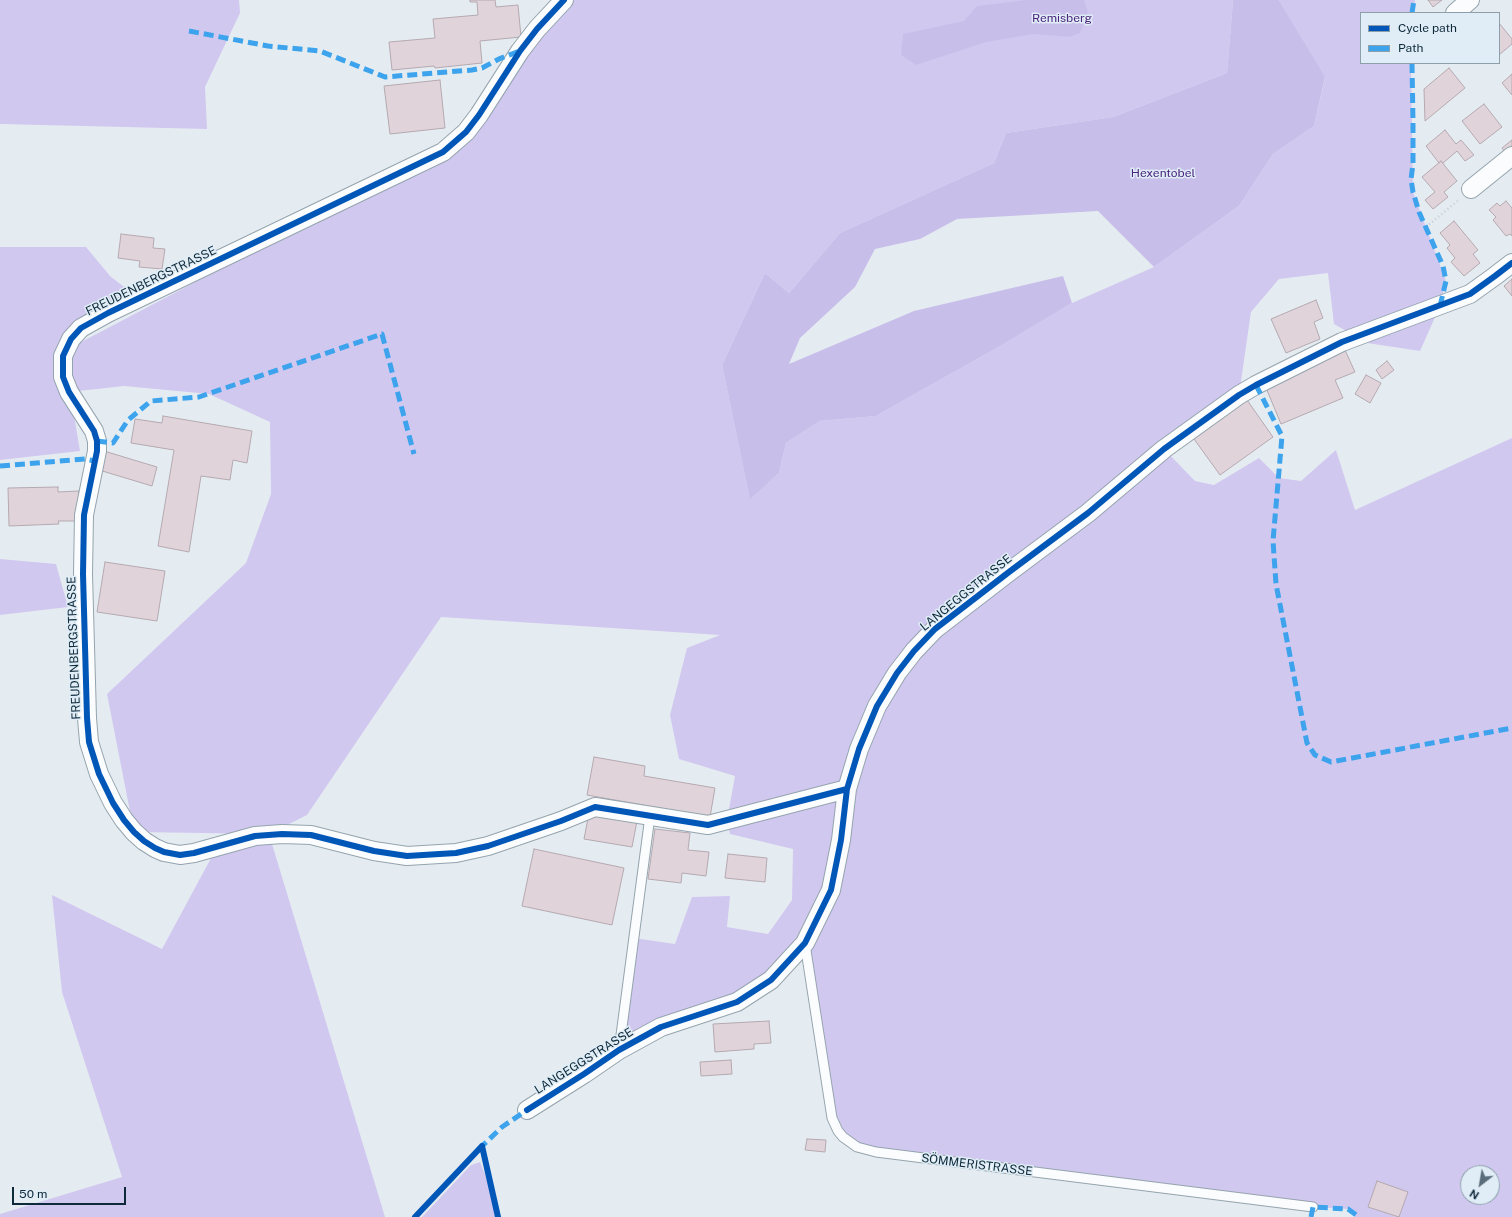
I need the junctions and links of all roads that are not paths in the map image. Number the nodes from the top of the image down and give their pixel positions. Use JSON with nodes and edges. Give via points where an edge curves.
{"nodes":[{"id":1,"x":564,"y":0,"type":"edge"},
{"id":2,"x":1470,"y":0,"type":"edge"},
{"id":3,"x":1456,"y":12,"type":"edge"},
{"id":4,"x":1512,"y":156,"type":"edge"},
{"id":5,"x":1471,"y":189,"type":"road end"},
{"id":6,"x":1512,"y":263,"type":"edge"},
{"id":7,"x":847,"y":789,"type":"junction"},
{"id":8,"x":650,"y":816,"type":"junction"},
{"id":9,"x":805,"y":943,"type":"junction"},
{"id":10,"x":619,"y":1050,"type":"junction"},
{"id":11,"x":527,"y":1110,"type":"dead end"},
{"id":12,"x":1314,"y":1207,"type":"dead end"}],
"edges":[{"from":1,"to":8,"type":"street","name":"FREUDENBERGSTRASSE","via":[[520,51],[466,132],[443,152],[108,313],[81,328],[71,339],[63,356],[63,377],[69,392],[94,431],[97,441],[84,516],[87,718],[94,761],[113,803],[124,820],[144,841],[173,854],[188,855],[255,836],[282,834],[311,835],[374,851],[407,856],[439,855],[488,846],[561,821],[595,806]]},
{"from":2,"to":3,"type":"street"},
{"from":4,"to":5,"type":"street"},
{"from":6,"to":7,"type":"street","name":"LANGEGGSTRASSE","via":[[1470,294],[1342,342],[1256,384],[1164,449],[1088,513],[935,629],[897,673],[877,706],[859,749]]},
{"from":7,"to":8,"type":"street","name":"FREUDENBERGSTRASSE","via":[[708,825]]},
{"from":7,"to":9,"type":"street","name":"LANGEGGSTRASSE","via":[[841,840],[831,890]]},
{"from":8,"to":10,"type":"lane"},
{"from":9,"to":10,"type":"street","name":"LANGEGGSTRASSE","via":[[771,980],[738,1002],[661,1027]]},
{"from":9,"to":12,"type":"lane","name":"SÖMMERISTRASSE","via":[[832,1118],[843,1137],[857,1147],[876,1152]]},
{"from":10,"to":11,"type":"street","name":"LANGEGGSTRASSE"}]}
